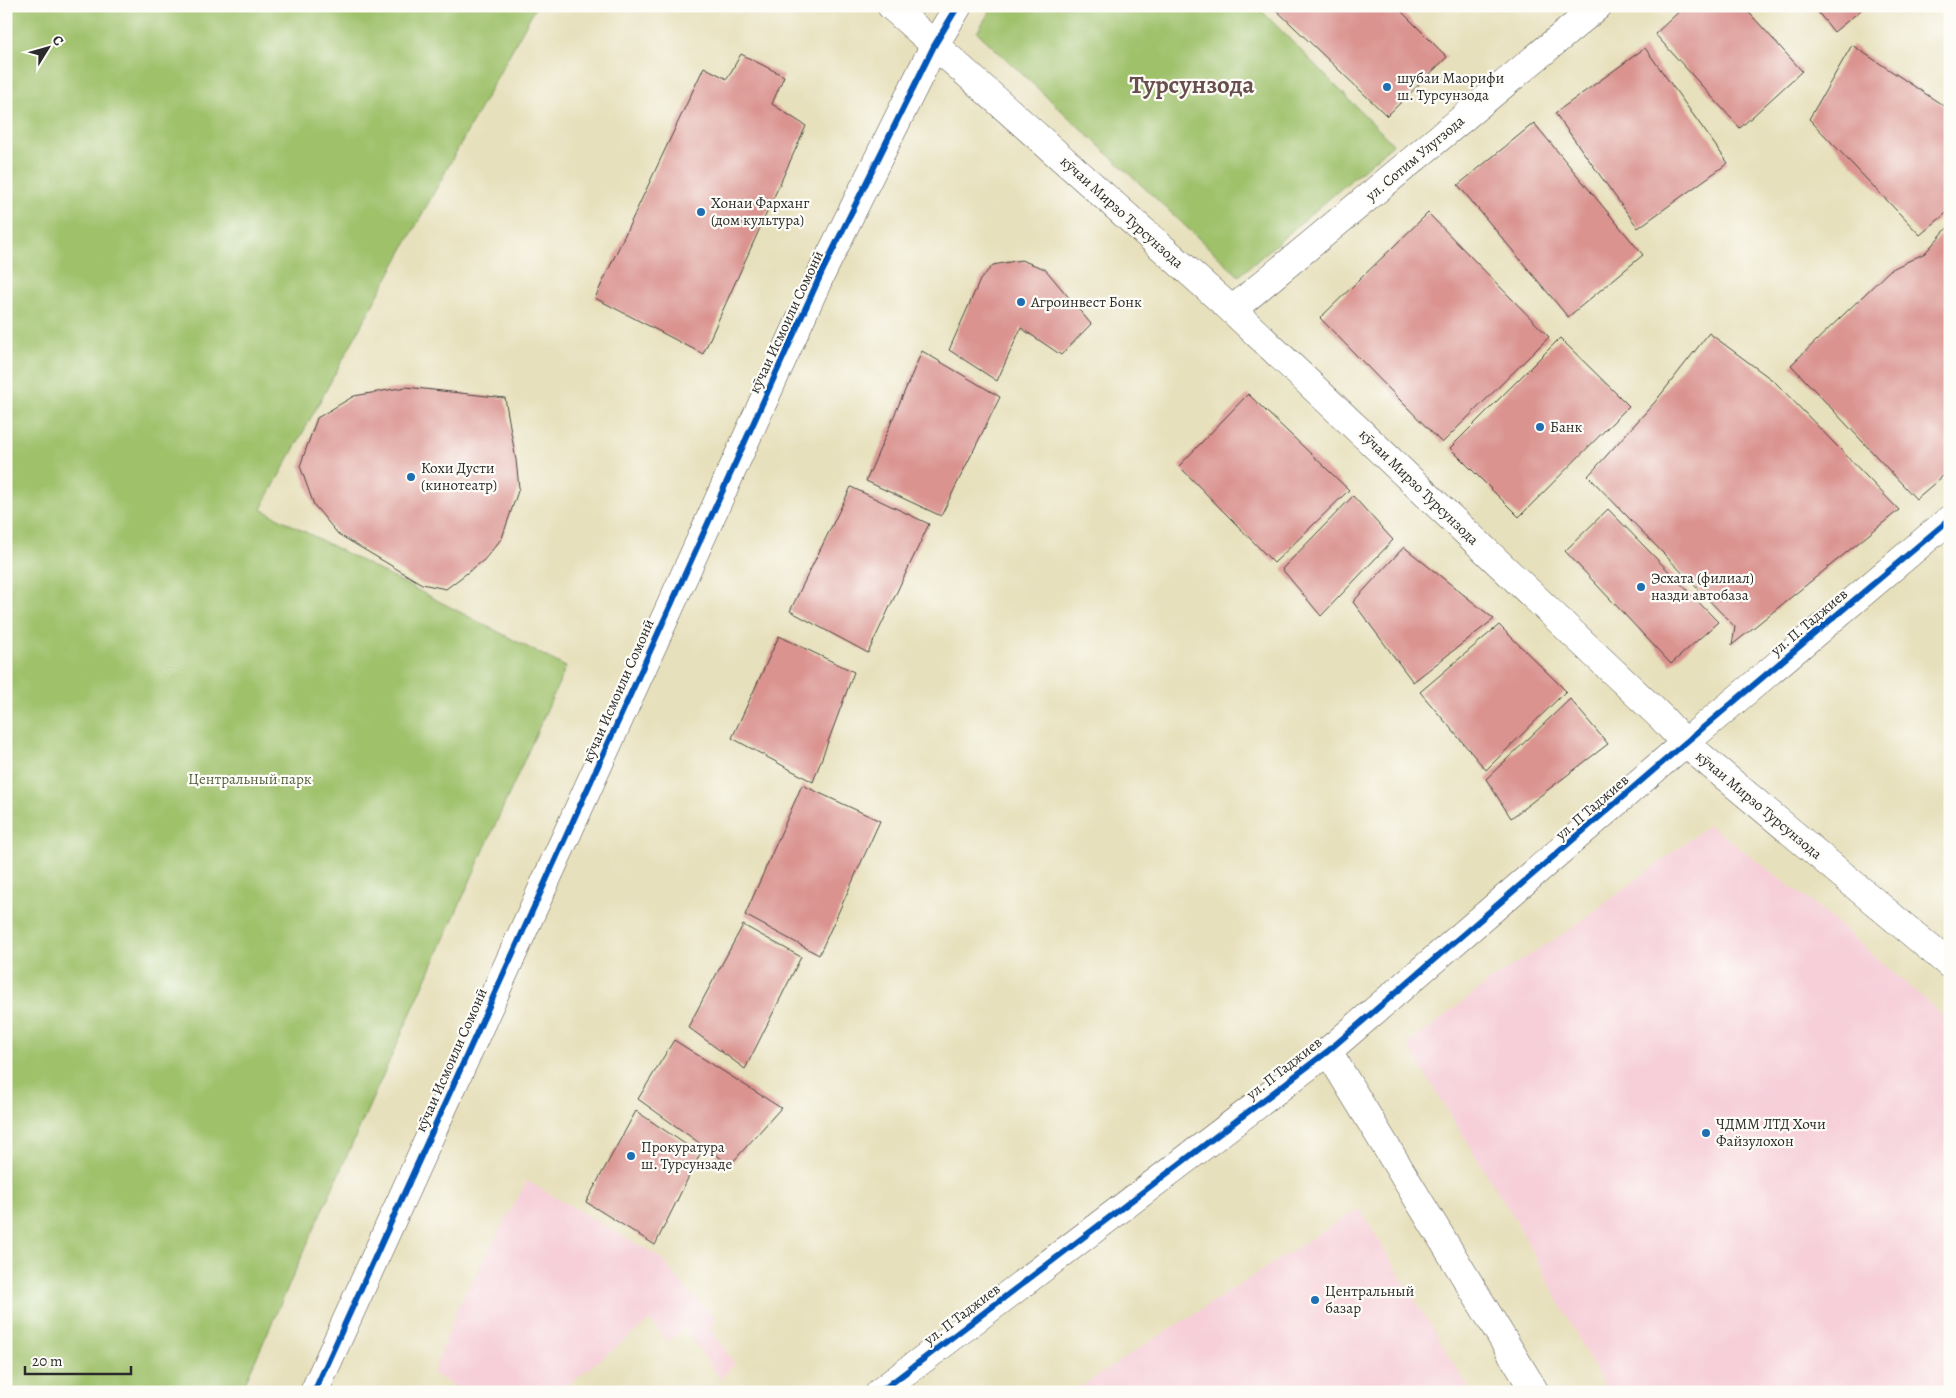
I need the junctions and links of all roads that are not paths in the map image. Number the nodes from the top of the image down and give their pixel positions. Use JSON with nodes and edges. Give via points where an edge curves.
{"nodes":[{"id":1,"x":891,"y":6,"type":"edge"},
{"id":2,"x":958,"y":6,"type":"edge"},
{"id":3,"x":1598,"y":6,"type":"edge"},
{"id":4,"x":934,"y":46,"type":"junction"},
{"id":5,"x":1232,"y":310,"type":"junction"},
{"id":6,"x":1950,"y":519,"type":"edge"},
{"id":7,"x":1685,"y":743,"type":"junction"},
{"id":8,"x":1950,"y":965,"type":"edge"},
{"id":9,"x":1328,"y":1050,"type":"junction"},
{"id":10,"x":314,"y":1392,"type":"edge"},
{"id":11,"x":880,"y":1392,"type":"edge"},
{"id":12,"x":1535,"y":1392,"type":"edge"}],
"edges":[{"from":1,"to":4,"type":"street","name":"кӯчаи Мирзо Турсунзода"},
{"from":2,"to":4,"type":"street","name":"кӯчаи Исмоили Сомонӣ"},
{"from":3,"to":5,"type":"street","name":"ул. Сотим Улугзода"},
{"from":4,"to":5,"type":"street","name":"кӯчаи Мирзо Турсунзода"},
{"from":4,"to":10,"type":"street","name":"кӯчаи Исмоили Сомонӣ","via":[[821,274]]},
{"from":5,"to":7,"type":"street","name":"кӯчаи Мирзо Турсунзода"},
{"from":6,"to":7,"type":"street","name":"ул. П. Таджиев"},
{"from":7,"to":8,"type":"street","name":"кӯчаи Мирзо Турсунзода"},
{"from":7,"to":9,"type":"street","name":"ул. П Таджиев"},
{"from":9,"to":11,"type":"street","name":"ул. П Таджиев"},
{"from":9,"to":12,"type":"street"}]}
